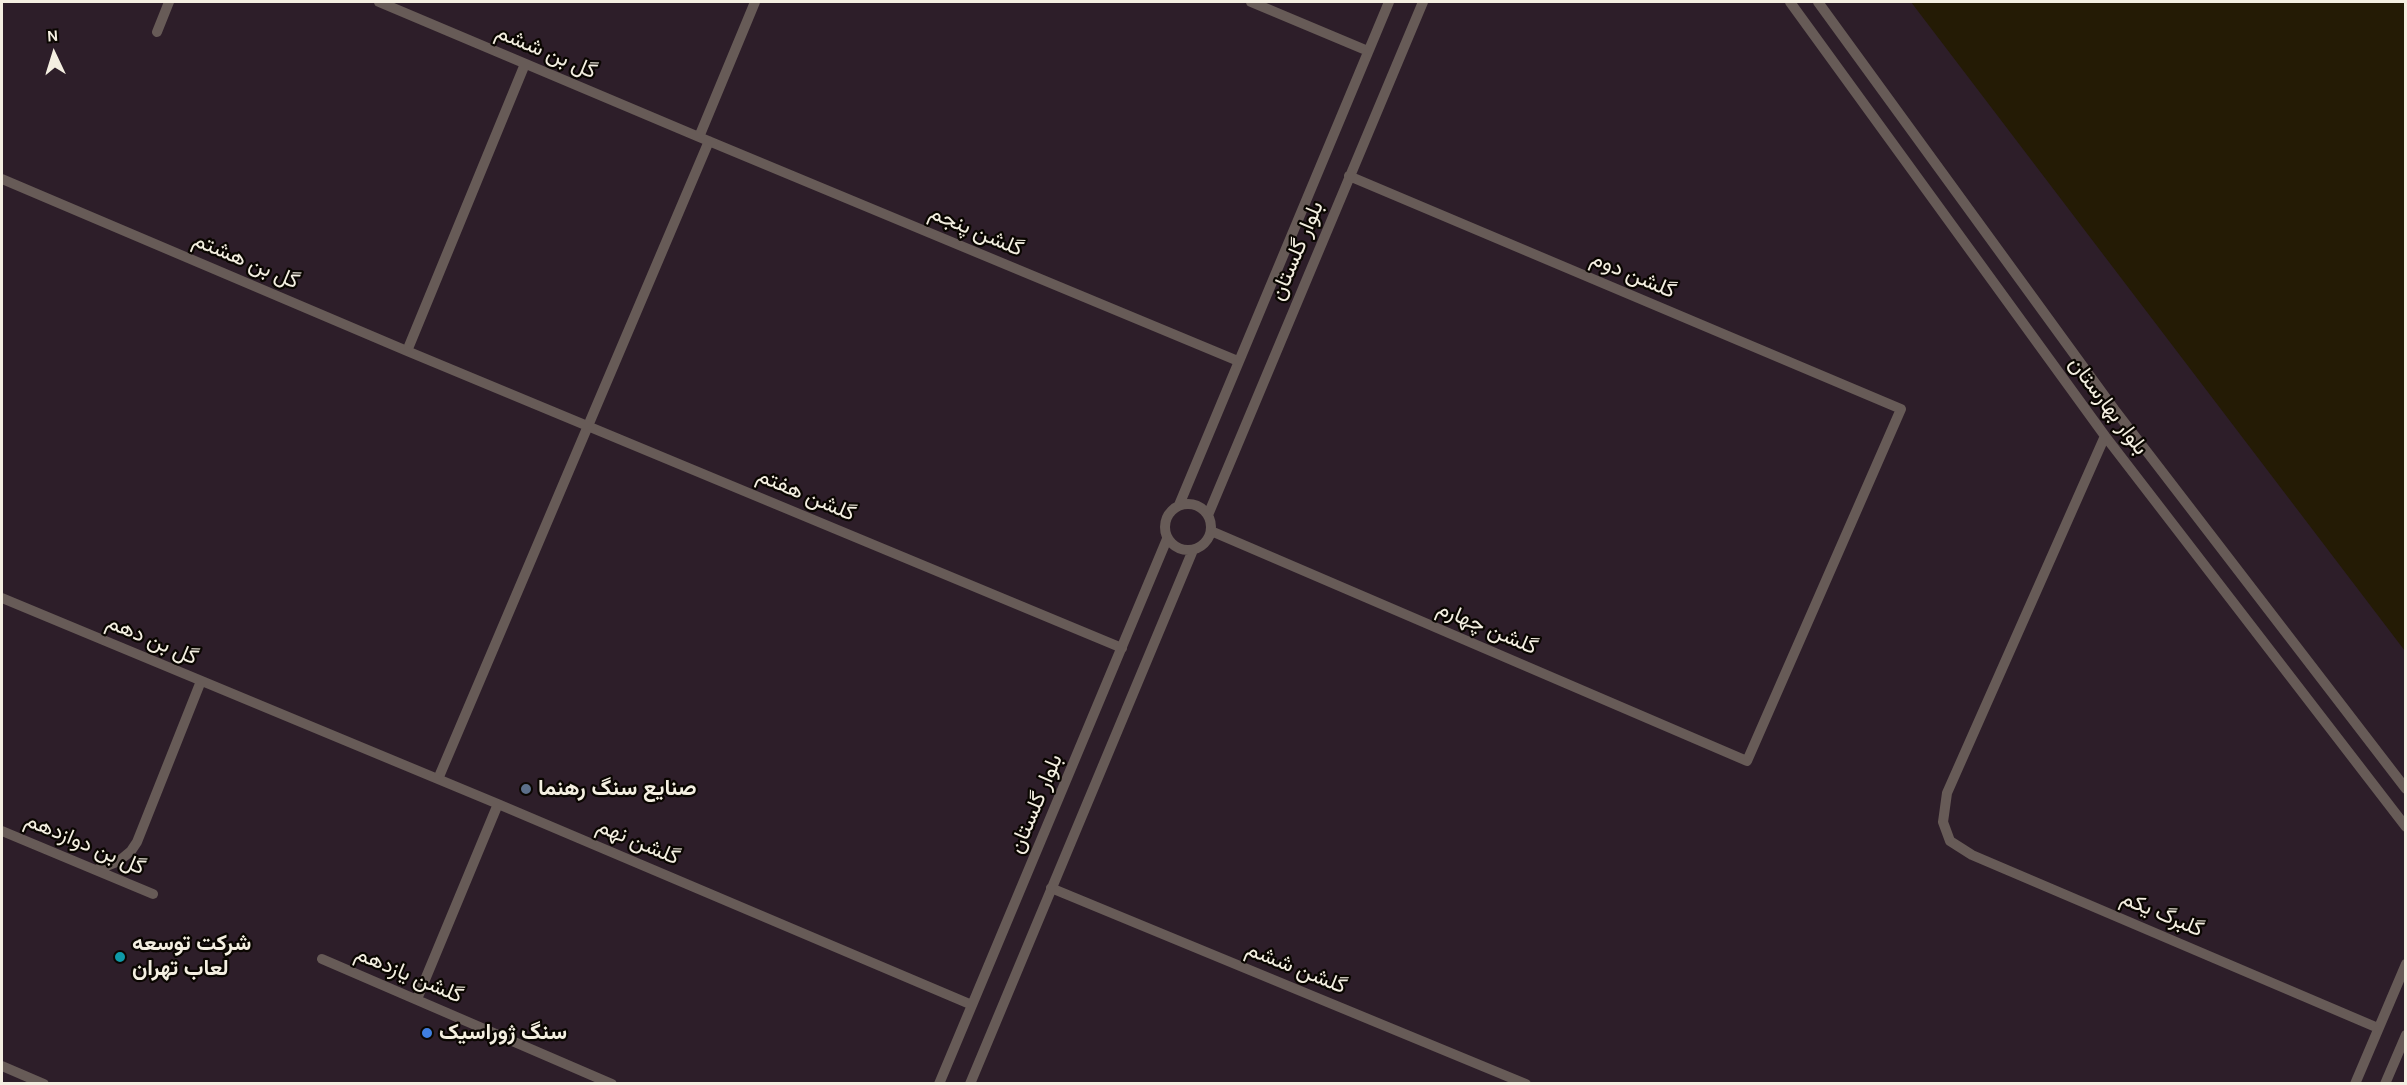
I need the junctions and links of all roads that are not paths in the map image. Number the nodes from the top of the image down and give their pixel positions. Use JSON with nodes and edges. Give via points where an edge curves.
{"nodes":[{"id":1,"x":169,"y":2,"type":"edge"},
{"id":2,"x":379,"y":2,"type":"edge"},
{"id":3,"x":755,"y":2,"type":"edge"},
{"id":4,"x":1251,"y":2,"type":"edge"},
{"id":5,"x":1389,"y":2,"type":"edge"},
{"id":6,"x":1423,"y":2,"type":"edge"},
{"id":7,"x":1790,"y":2,"type":"edge"},
{"id":8,"x":1818,"y":2,"type":"edge"},
{"id":9,"x":157,"y":32,"type":"dead end"},
{"id":10,"x":1368,"y":51,"type":"junction"},
{"id":11,"x":525,"y":64,"type":"junction"},
{"id":12,"x":704,"y":139,"type":"junction"},
{"id":13,"x":1349,"y":176,"type":"junction"},
{"id":14,"x":2,"y":179,"type":"edge"},
{"id":15,"x":407,"y":351,"type":"junction"},
{"id":16,"x":1238,"y":361,"type":"junction"},
{"id":17,"x":475,"y":379,"type":"joint"},
{"id":18,"x":589,"y":427,"type":"junction"},
{"id":19,"x":2105,"y":436,"type":"junction"},
{"id":20,"x":1179,"y":505,"type":"junction"},
{"id":21,"x":1208,"y":515,"type":"junction"},
{"id":22,"x":1211,"y":531,"type":"junction"},
{"id":23,"x":1167,"y":539,"type":"junction"},
{"id":24,"x":1193,"y":550,"type":"junction"},
{"id":25,"x":2,"y":598,"type":"edge"},
{"id":26,"x":1122,"y":648,"type":"junction"},
{"id":27,"x":201,"y":681,"type":"junction"},
{"id":28,"x":288,"y":717,"type":"joint"},
{"id":29,"x":1747,"y":761,"type":"joint"},
{"id":30,"x":438,"y":779,"type":"junction"},
{"id":31,"x":2406,"y":789,"type":"edge"},
{"id":32,"x":498,"y":804,"type":"junction"},
{"id":33,"x":2406,"y":827,"type":"edge"},
{"id":34,"x":2,"y":831,"type":"edge"},
{"id":35,"x":96,"y":870,"type":"junction"},
{"id":36,"x":1052,"y":888,"type":"junction"},
{"id":37,"x":153,"y":894,"type":"dead end"},
{"id":38,"x":322,"y":959,"type":"dead end"},
{"id":39,"x":2406,"y":964,"type":"edge"},
{"id":40,"x":417,"y":999,"type":"junction"},
{"id":41,"x":972,"y":1005,"type":"junction"},
{"id":42,"x":2378,"y":1028,"type":"junction"},
{"id":43,"x":2406,"y":1035,"type":"edge"},
{"id":44,"x":2,"y":1066,"type":"edge"},
{"id":45,"x":1502,"y":1079,"type":"edge"},
{"id":46,"x":44,"y":1083,"type":"edge"},
{"id":47,"x":612,"y":1083,"type":"edge"},
{"id":48,"x":939,"y":1083,"type":"edge"},
{"id":49,"x":970,"y":1083,"type":"edge"},
{"id":50,"x":1526,"y":1083,"type":"edge"},
{"id":51,"x":2355,"y":1083,"type":"edge"},
{"id":52,"x":2385,"y":1083,"type":"edge"}],
"edges":[{"from":1,"to":9,"type":"street"},
{"from":2,"to":11,"type":"street","name":"گل بن ششم"},
{"from":3,"to":12,"type":"street"},
{"from":4,"to":10,"type":"street"},
{"from":5,"to":10,"type":"street","name":"بلوار گلستان"},
{"from":6,"to":13,"type":"street","name":"بلوار گلستان"},
{"from":7,"to":19,"type":"street","name":"بلوار بهارستان"},
{"from":8,"to":31,"type":"street","name":"بلوار بهارستان","via":[[2114,409]]},
{"from":10,"to":16,"type":"street","name":"بلوار گلستان"},
{"from":11,"to":12,"type":"street","name":"گل بن ششم"},
{"from":11,"to":15,"type":"street"},
{"from":12,"to":16,"type":"street","name":"گلشن پنجم"},
{"from":12,"to":18,"type":"street"},
{"from":13,"to":21,"type":"street","name":"بلوار گلستان"},
{"from":13,"to":29,"type":"street","name":"گلشن دوم","via":[[1901,409]]},
{"from":14,"to":15,"type":"street","name":"گل بن هشتم"},
{"from":15,"to":17,"type":"street","name":"گل بن هشتم"},
{"from":16,"to":20,"type":"street","name":"بلوار گلستان"},
{"from":17,"to":18,"type":"street","name":"گلشن هفتم"},
{"from":18,"to":26,"type":"street","name":"گلشن هفتم"},
{"from":18,"to":30,"type":"street"},
{"from":19,"to":33,"type":"street","name":"بلوار بهارستان"},
{"from":19,"to":42,"type":"street","name":"گلبرگ یکم","via":[[1947,793],[1943,822],[1950,841],[1972,855]]},
{"from":20,"to":21,"type":"street","via":[[1199,506]]},
{"from":20,"to":23,"type":"street","via":[[1167,515]]},
{"from":21,"to":22,"type":"street"},
{"from":22,"to":24,"type":"street","via":[[1205,543]]},
{"from":22,"to":29,"type":"street","name":"گلشن چهارم"},
{"from":23,"to":24,"type":"street","via":[[1178,549]]},
{"from":23,"to":26,"type":"street","name":"بلوار گلستان"},
{"from":24,"to":36,"type":"street","name":"بلوار گلستان"},
{"from":25,"to":27,"type":"street","name":"گل بن دهم"},
{"from":26,"to":41,"type":"street","name":"بلوار گلستان"},
{"from":27,"to":28,"type":"street","name":"گل بن دهم"},
{"from":27,"to":35,"type":"street","via":[[137,842],[119,861]]},
{"from":28,"to":30,"type":"street","name":"گلشن نهم"},
{"from":30,"to":32,"type":"street","name":"گلشن نهم"},
{"from":32,"to":40,"type":"street"},
{"from":32,"to":41,"type":"street","name":"گلشن نهم"},
{"from":34,"to":35,"type":"street","name":"گل بن دوازدهم"},
{"from":35,"to":37,"type":"street","name":"گل بن دوازدهم"},
{"from":36,"to":45,"type":"street","name":"گلشن ششم"},
{"from":36,"to":49,"type":"street","name":"بلوار گلستان"},
{"from":38,"to":40,"type":"street","name":"گلشن یازدهم"},
{"from":39,"to":42,"type":"street"},
{"from":40,"to":47,"type":"street","name":"گلشن یازدهم"},
{"from":41,"to":48,"type":"street","name":"بلوار گلستان"},
{"from":42,"to":51,"type":"street"},
{"from":43,"to":52,"type":"street"},
{"from":44,"to":46,"type":"street"},
{"from":45,"to":50,"type":"street","name":"گلشن ششم"}]}
